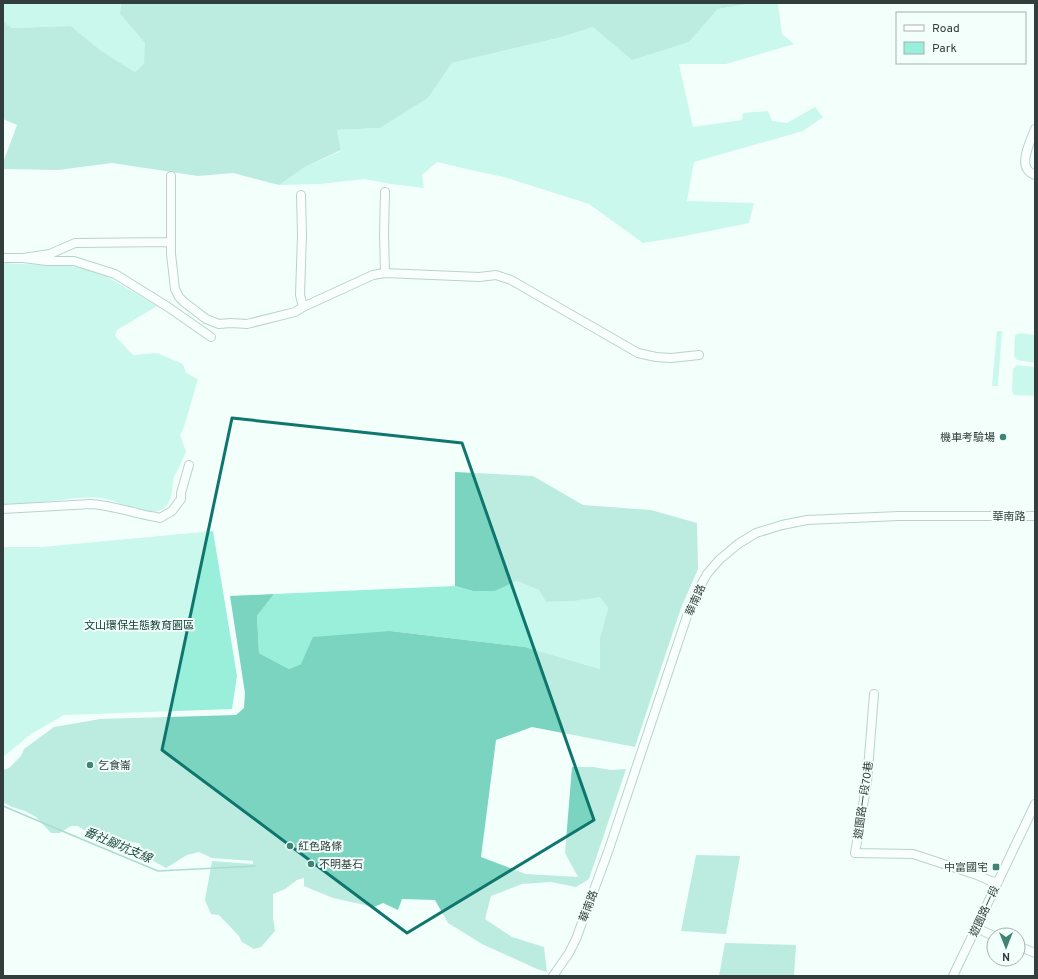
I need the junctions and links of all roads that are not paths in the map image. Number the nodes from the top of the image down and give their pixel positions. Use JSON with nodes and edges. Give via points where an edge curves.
{"nodes":[{"id":1,"x":1035,"y":129,"type":"edge"},
{"id":2,"x":1035,"y":175,"type":"edge"},
{"id":3,"x":171,"y":176,"type":"dead end"},
{"id":4,"x":386,"y":192,"type":"dead end"},
{"id":5,"x":301,"y":195,"type":"dead end"},
{"id":6,"x":170,"y":242,"type":"junction"},
{"id":7,"x":3,"y":258,"type":"edge"},
{"id":8,"x":23,"y":258,"type":"junction"},
{"id":9,"x":385,"y":273,"type":"junction"},
{"id":10,"x":303,"y":307,"type":"junction"},
{"id":11,"x":211,"y":337,"type":"dead end"},
{"id":12,"x":699,"y":356,"type":"dead end"},
{"id":13,"x":189,"y":465,"type":"dead end"},
{"id":14,"x":3,"y":509,"type":"edge"},
{"id":15,"x":1035,"y":516,"type":"edge"},
{"id":16,"x":874,"y":694,"type":"dead end"},
{"id":17,"x":1035,"y":804,"type":"edge"},
{"id":18,"x":999,"y":880,"type":"junction"},
{"id":19,"x":976,"y":928,"type":"junction"},
{"id":20,"x":986,"y":932,"type":"edge"},
{"id":21,"x":553,"y":976,"type":"edge"},
{"id":22,"x":954,"y":976,"type":"edge"}],
"edges":[{"from":1,"to":2,"type":"street","via":[[1025,161],[1027,169]]},
{"from":3,"to":6,"type":"street"},
{"from":4,"to":9,"type":"street"},
{"from":5,"to":10,"type":"street","via":[[300,295]]},
{"from":6,"to":8,"type":"street","via":[[75,243],[50,254]]},
{"from":6,"to":10,"type":"street","via":[[175,289],[184,302],[206,319],[219,324],[247,324],[295,312]]},
{"from":7,"to":8,"type":"street"},
{"from":8,"to":11,"type":"street","via":[[48,261],[74,260],[115,274]]},
{"from":9,"to":10,"type":"street"},
{"from":9,"to":12,"type":"street","via":[[479,277],[496,275],[511,280],[638,353],[671,358]]},
{"from":13,"to":14,"type":"street","via":[[181,499],[172,511],[160,518],[100,504]]},
{"from":15,"to":21,"type":"street","name":"華南路","via":[[899,516],[807,520],[782,524],[756,533],[719,560],[707,574],[688,613],[576,939]]},
{"from":16,"to":18,"type":"street","name":"遊園路一段70巷","via":[[867,782],[855,853],[913,854],[993,882]]},
{"from":17,"to":18,"type":"street","name":"遊園路一段"},
{"from":18,"to":19,"type":"street","name":"遊園路一段"},
{"from":19,"to":20,"type":"street"},
{"from":19,"to":22,"type":"street","name":"遊園路一段"}]}
